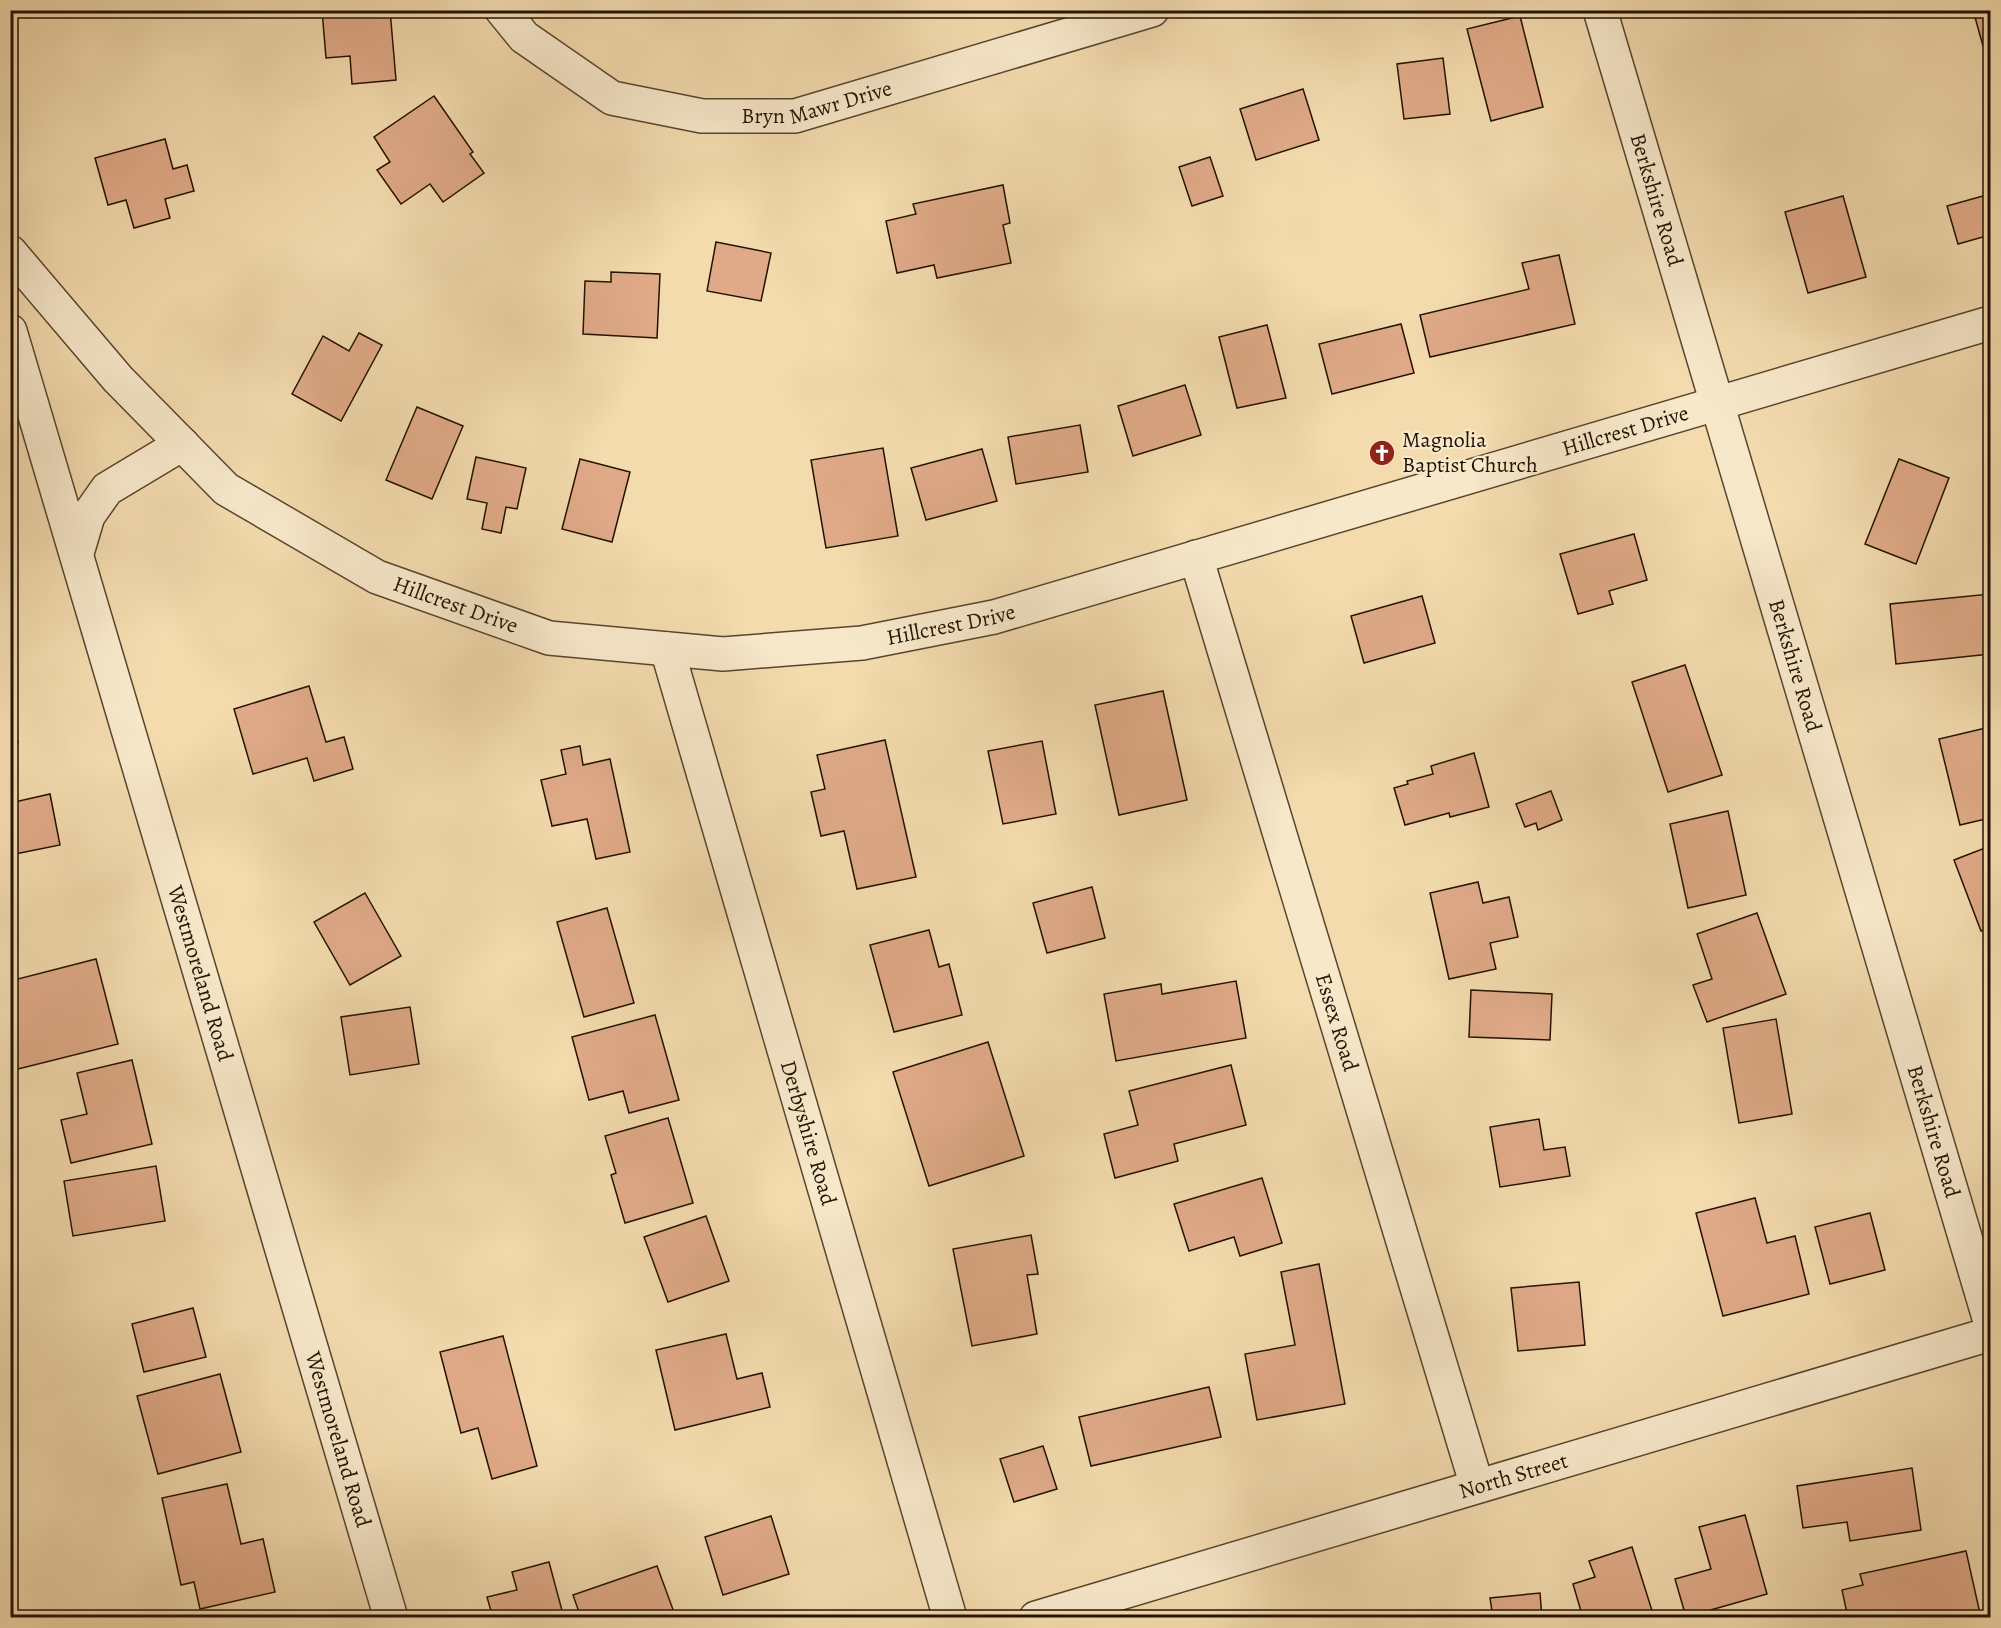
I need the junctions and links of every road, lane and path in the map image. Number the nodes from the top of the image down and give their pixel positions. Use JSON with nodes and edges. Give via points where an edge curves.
{"nodes":[{"id":1,"x":502,"y":10,"type":"edge"},
{"id":2,"x":1152,"y":10,"type":"edge"},
{"id":3,"x":1600,"y":10,"type":"edge"},
{"id":4,"x":10,"y":252,"type":"edge"},
{"id":5,"x":1990,"y":323,"type":"edge"},
{"id":6,"x":10,"y":331,"type":"edge"},
{"id":7,"x":1716,"y":405,"type":"junction"},
{"id":8,"x":182,"y":444,"type":"junction"},
{"id":9,"x":77,"y":553,"type":"junction"},
{"id":10,"x":1196,"y":557,"type":"junction"},
{"id":11,"x":667,"y":649,"type":"junction"},
{"id":12,"x":1990,"y":1321,"type":"edge"},
{"id":13,"x":1990,"y":1334,"type":"edge"},
{"id":14,"x":1477,"y":1486,"type":"junction"},
{"id":15,"x":391,"y":1617,"type":"edge"},
{"id":16,"x":950,"y":1617,"type":"edge"},
{"id":17,"x":1036,"y":1617,"type":"edge"}],
"edges":[{"from":1,"to":2,"type":"street","name":"Bryn Mawr Drive","via":[[524,37],[612,98],[702,116],[795,116]]},
{"from":3,"to":7,"type":"street","name":"Berkshire Road"},
{"from":4,"to":8,"type":"street","name":"Hillcrest Drive","via":[[118,379]]},
{"from":5,"to":7,"type":"street","name":"Hillcrest Drive"},
{"from":6,"to":9,"type":"street","name":"Westmoreland Road"},
{"from":7,"to":10,"type":"street","name":"Hillcrest Drive"},
{"from":7,"to":12,"type":"street","name":"Berkshire Road"},
{"from":8,"to":9,"type":"street","via":[[107,489],[88,516]]},
{"from":8,"to":11,"type":"street","name":"Hillcrest Drive","via":[[226,489],[377,577],[549,638]]},
{"from":9,"to":15,"type":"street","name":"Westmoreland Road"},
{"from":10,"to":11,"type":"street","name":"Hillcrest Drive","via":[[994,617],[862,643],[723,654]]},
{"from":10,"to":14,"type":"street","name":"Essex Road"},
{"from":11,"to":16,"type":"street","name":"Derbyshire Road"},
{"from":13,"to":14,"type":"street","name":"North Street"},
{"from":14,"to":17,"type":"street","name":"North Street"}]}
